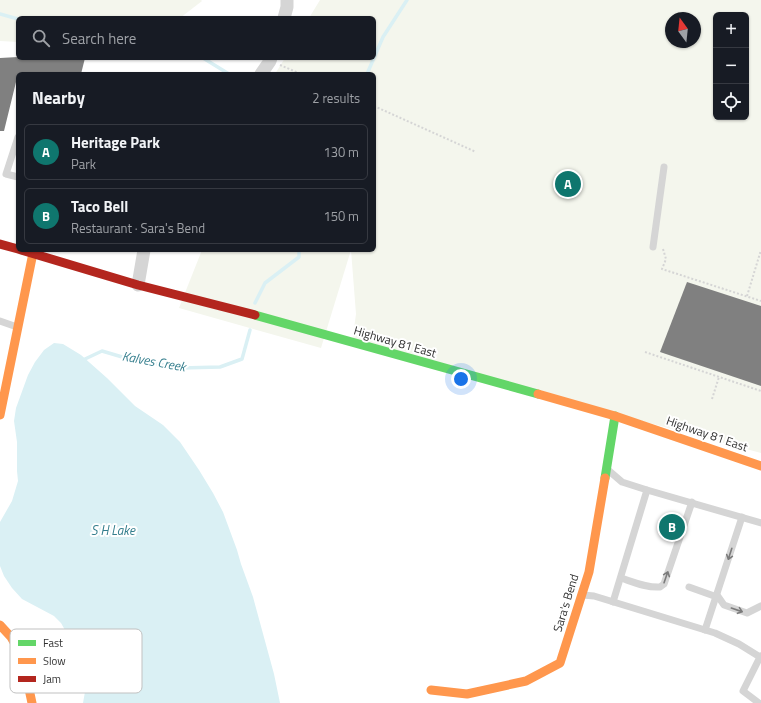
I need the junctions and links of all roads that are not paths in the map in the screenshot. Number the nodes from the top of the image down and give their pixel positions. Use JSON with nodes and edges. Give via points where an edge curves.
{"nodes":[{"id":1,"x":287,"y":0,"type":"edge"},
{"id":2,"x":285,"y":16,"type":"edge"},
{"id":3,"x":275,"y":61,"type":"edge"},
{"id":4,"x":262,"y":72,"type":"edge"},
{"id":5,"x":16,"y":142,"type":"edge"},
{"id":6,"x":664,"y":167,"type":"dead end"},
{"id":7,"x":3,"y":173,"type":"edge"},
{"id":8,"x":16,"y":176,"type":"edge"},
{"id":9,"x":0,"y":244,"type":"edge"},
{"id":10,"x":653,"y":247,"type":"dead end"},
{"id":11,"x":16,"y":249,"type":"edge"},
{"id":12,"x":28,"y":252,"type":"edge"},
{"id":13,"x":144,"y":252,"type":"edge"},
{"id":14,"x":33,"y":253,"type":"junction"},
{"id":15,"x":138,"y":285,"type":"junction"},
{"id":16,"x":0,"y":321,"type":"edge"},
{"id":17,"x":17,"y":328,"type":"junction"},
{"id":18,"x":0,"y":415,"type":"edge"},
{"id":19,"x":615,"y":416,"type":"junction"},
{"id":20,"x":761,"y":466,"type":"edge"},
{"id":21,"x":606,"y":468,"type":"junction"},
{"id":22,"x":612,"y":485,"type":"junction"},
{"id":23,"x":648,"y":490,"type":"junction"},
{"id":24,"x":692,"y":502,"type":"junction"},
{"id":25,"x":742,"y":517,"type":"junction"},
{"id":26,"x":761,"y":523,"type":"edge"},
{"id":27,"x":620,"y":578,"type":"junction"},
{"id":28,"x":689,"y":587,"type":"dead end"},
{"id":29,"x":582,"y":594,"type":"junction"},
{"id":30,"x":717,"y":596,"type":"junction"},
{"id":31,"x":613,"y":602,"type":"junction"},
{"id":32,"x":761,"y":606,"type":"edge"},
{"id":33,"x":0,"y":625,"type":"edge"},
{"id":34,"x":705,"y":630,"type":"junction"},
{"id":35,"x":10,"y":636,"type":"edge"},
{"id":36,"x":761,"y":657,"type":"edge"},
{"id":37,"x":431,"y":690,"type":"dead end"},
{"id":38,"x":30,"y":693,"type":"edge"},
{"id":39,"x":32,"y":703,"type":"edge"},
{"id":40,"x":759,"y":703,"type":"edge"}],
"edges":[{"from":1,"to":2,"type":"street"},
{"from":3,"to":4,"type":"street","via":[[270,61]]},
{"from":5,"to":7,"type":"lane"},
{"from":6,"to":10,"type":"lane"},
{"from":7,"to":8,"type":"lane"},
{"from":9,"to":11,"type":"main road","name":"Highway 81 East"},
{"from":12,"to":14,"type":"main road","name":"Highway 81 East"},
{"from":13,"to":15,"type":"street"},
{"from":14,"to":15,"type":"main road","name":"Highway 81 East"},
{"from":14,"to":17,"type":"main road"},
{"from":15,"to":19,"type":"main road","name":"Highway 81 East","via":[[252,314]]},
{"from":16,"to":17,"type":"lane"},
{"from":17,"to":18,"type":"main road"},
{"from":19,"to":20,"type":"main road","name":"Highway 81 East"},
{"from":19,"to":21,"type":"main road","name":"Sara's Bend"},
{"from":21,"to":22,"type":"main road","name":"Sara's Bend"},
{"from":21,"to":22,"type":"lane"},
{"from":22,"to":23,"type":"lane"},
{"from":22,"to":29,"type":"main road","name":"Sara's Bend"},
{"from":23,"to":24,"type":"lane"},
{"from":23,"to":27,"type":"lane"},
{"from":24,"to":25,"type":"lane"},
{"from":27,"to":24,"type":"lane","one_way":true,"via":[[654,588],[660,588],[664,584]]},
{"from":25,"to":26,"type":"lane"},
{"from":25,"to":30,"type":"lane","one_way":true},
{"from":27,"to":31,"type":"lane"},
{"from":28,"to":30,"type":"lane"},
{"from":29,"to":31,"type":"lane"},
{"from":29,"to":37,"type":"main road","name":"Sara's Bend","via":[[560,663],[526,681],[467,694]]},
{"from":30,"to":32,"type":"lane","one_way":true,"via":[[724,605],[747,613]]},
{"from":30,"to":34,"type":"lane"},
{"from":31,"to":34,"type":"lane"},
{"from":33,"to":35,"type":"main road"},
{"from":34,"to":36,"type":"lane","via":[[739,644]]},
{"from":36,"to":40,"type":"lane","via":[[743,691]]},
{"from":38,"to":39,"type":"main road"}]}
